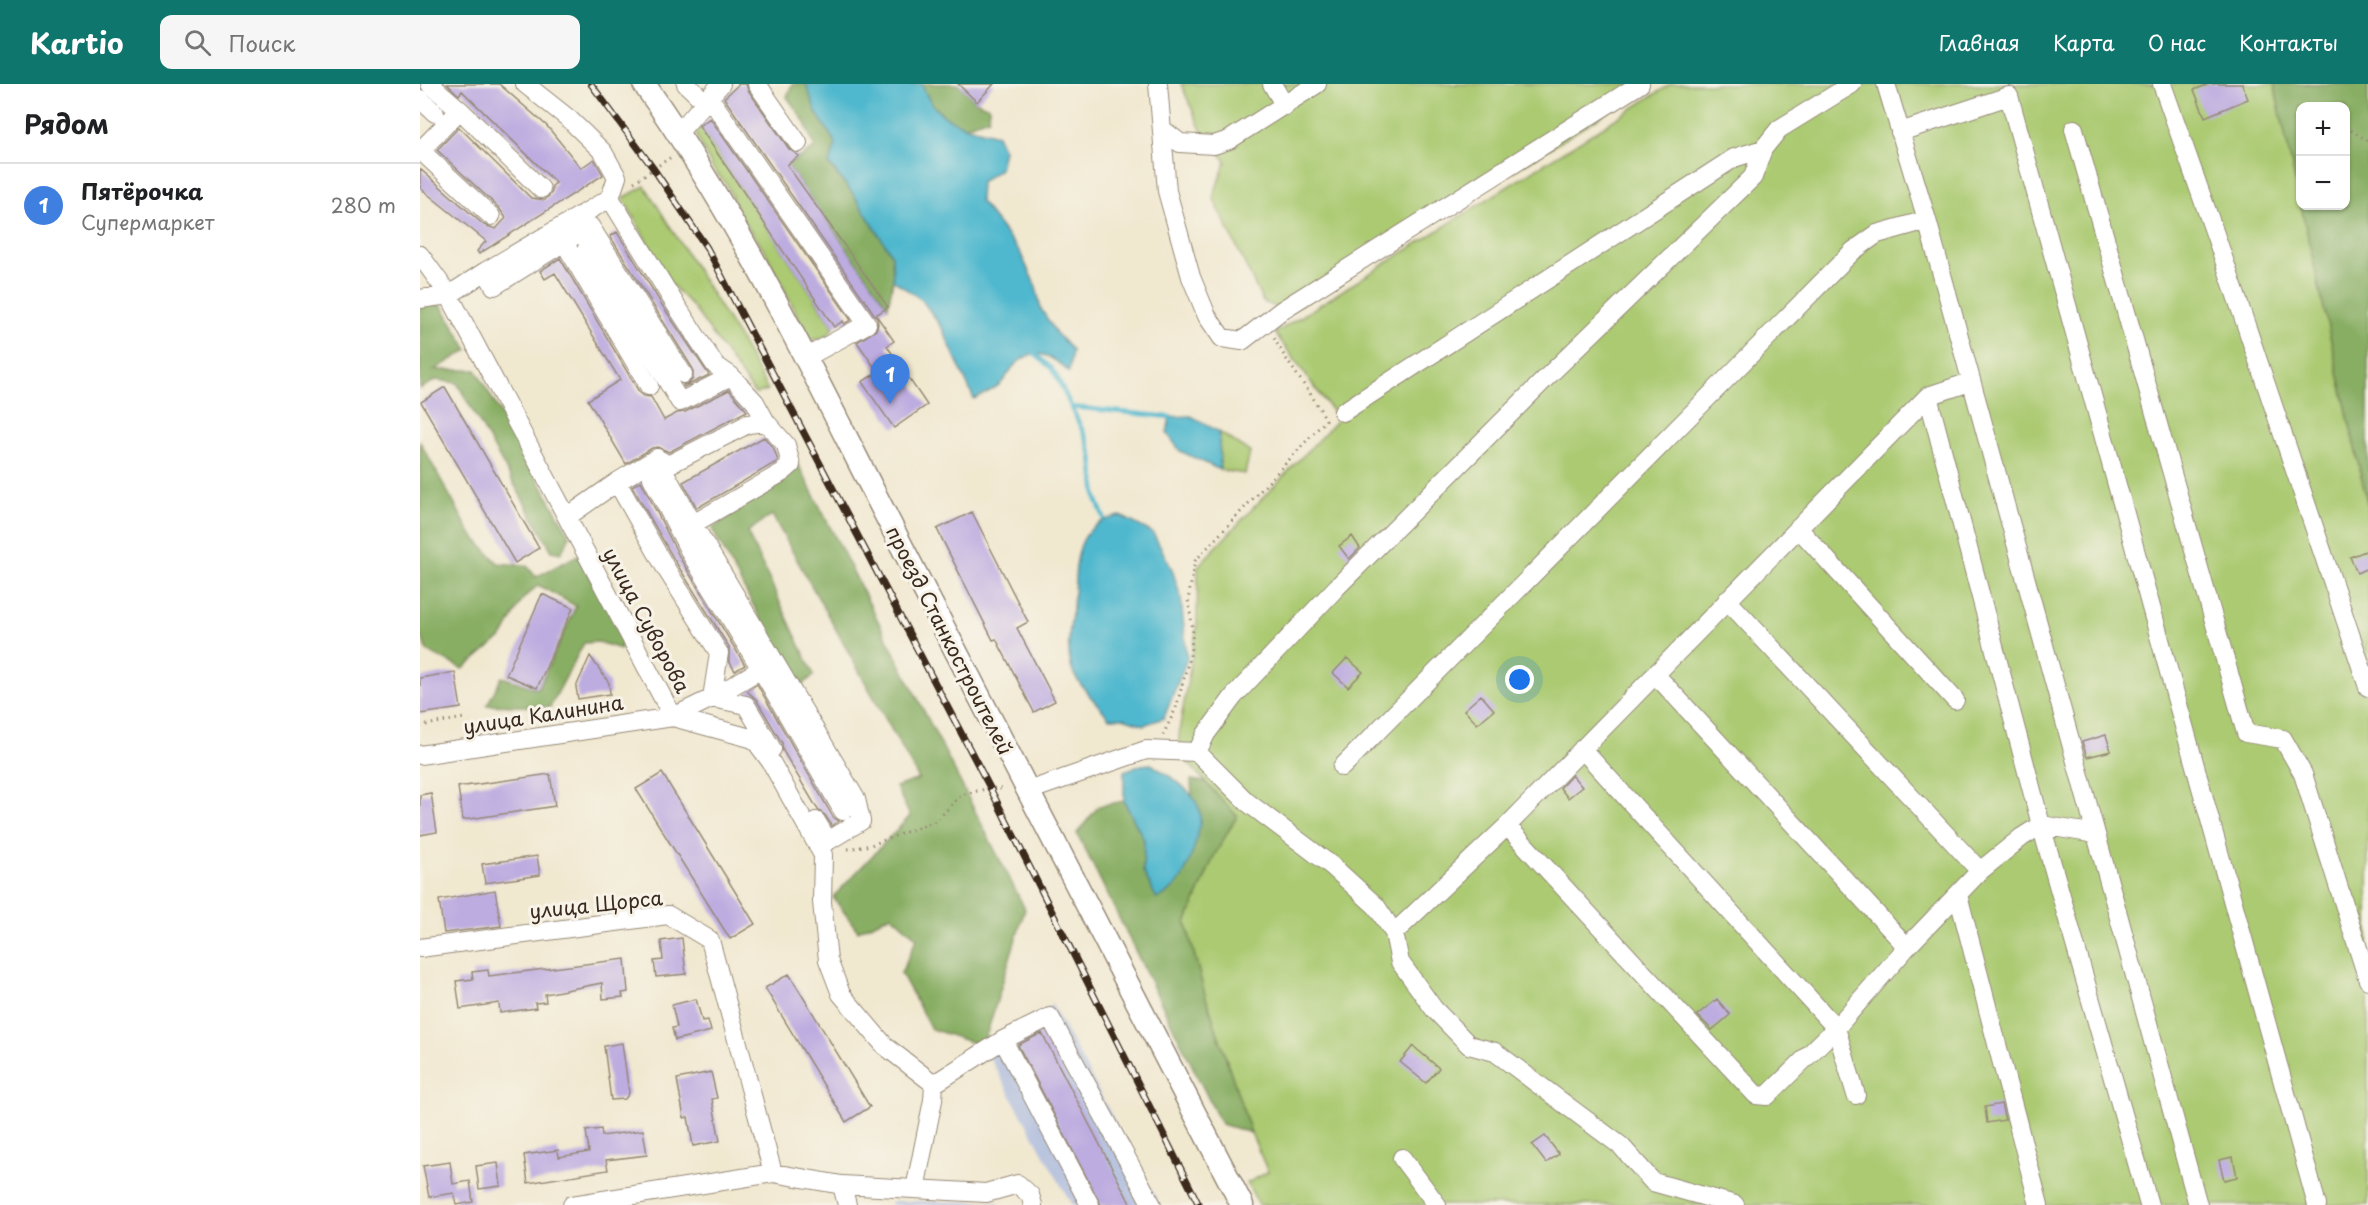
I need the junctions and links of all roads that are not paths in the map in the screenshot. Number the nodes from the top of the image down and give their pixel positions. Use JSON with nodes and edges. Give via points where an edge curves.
{"nodes":[{"id":1,"x":430,"y":84,"type":"edge"},
{"id":2,"x":525,"y":84,"type":"edge"},
{"id":3,"x":644,"y":84,"type":"edge"},
{"id":4,"x":686,"y":84,"type":"edge"},
{"id":5,"x":758,"y":84,"type":"edge"},
{"id":6,"x":1158,"y":84,"type":"edge"},
{"id":7,"x":1272,"y":84,"type":"edge"},
{"id":8,"x":1317,"y":84,"type":"edge"},
{"id":9,"x":1640,"y":84,"type":"edge"},
{"id":10,"x":1852,"y":84,"type":"edge"},
{"id":11,"x":1886,"y":84,"type":"edge"},
{"id":12,"x":2162,"y":84,"type":"edge"},
{"id":13,"x":712,"y":94,"type":"edge"},
{"id":14,"x":420,"y":99,"type":"edge"},
{"id":15,"x":1285,"y":106,"type":"junction"},
{"id":16,"x":460,"y":110,"type":"junction"},
{"id":17,"x":435,"y":113,"type":"dead end"},
{"id":18,"x":2074,"y":129,"type":"dead end"},
{"id":19,"x":1163,"y":130,"type":"junction"},
{"id":20,"x":1900,"y":132,"type":"junction"},
{"id":21,"x":679,"y":142,"type":"junction"},
{"id":22,"x":798,"y":143,"type":"dead end"},
{"id":23,"x":1763,"y":149,"type":"junction"},
{"id":24,"x":420,"y":150,"type":"edge"},
{"id":25,"x":541,"y":189,"type":"dead end"},
{"id":26,"x":610,"y":198,"type":"junction"},
{"id":27,"x":491,"y":216,"type":"dead end"},
{"id":28,"x":1927,"y":220,"type":"junction"},
{"id":29,"x":564,"y":242,"type":"junction"},
{"id":30,"x":587,"y":248,"type":"dead end"},
{"id":31,"x":420,"y":255,"type":"edge"},
{"id":32,"x":486,"y":271,"type":"junction"},
{"id":33,"x":449,"y":295,"type":"junction"},
{"id":34,"x":420,"y":299,"type":"edge"},
{"id":35,"x":805,"y":358,"type":"junction"},
{"id":36,"x":683,"y":374,"type":"dead end"},
{"id":37,"x":731,"y":376,"type":"junction"},
{"id":38,"x":1970,"y":382,"type":"junction"},
{"id":39,"x":648,"y":387,"type":"dead end"},
{"id":40,"x":1928,"y":396,"type":"junction"},
{"id":41,"x":1343,"y":412,"type":"dead end"},
{"id":42,"x":766,"y":422,"type":"junction"},
{"id":43,"x":657,"y":458,"type":"junction"},
{"id":44,"x":652,"y":478,"type":"dead end"},
{"id":45,"x":617,"y":482,"type":"junction"},
{"id":46,"x":567,"y":517,"type":"junction"},
{"id":47,"x":693,"y":524,"type":"junction"},
{"id":48,"x":1798,"y":528,"type":"junction"},
{"id":49,"x":1727,"y":600,"type":"junction"},
{"id":50,"x":761,"y":669,"type":"junction"},
{"id":51,"x":1655,"y":674,"type":"junction"},
{"id":52,"x":2368,"y":687,"type":"edge"},
{"id":53,"x":712,"y":698,"type":"junction"},
{"id":54,"x":1955,"y":700,"type":"dead end"},
{"id":55,"x":673,"y":717,"type":"junction"},
{"id":56,"x":1582,"y":749,"type":"junction"},
{"id":57,"x":1197,"y":752,"type":"junction"},
{"id":58,"x":420,"y":755,"type":"edge"},
{"id":59,"x":1342,"y":767,"type":"dead end"},
{"id":60,"x":1028,"y":791,"type":"junction"},
{"id":61,"x":843,"y":811,"type":"dead end"},
{"id":62,"x":2041,"y":825,"type":"junction"},
{"id":63,"x":1507,"y":826,"type":"junction"},
{"id":64,"x":2096,"y":834,"type":"junction"},
{"id":65,"x":1980,"y":871,"type":"junction"},
{"id":66,"x":1958,"y":895,"type":"junction"},
{"id":67,"x":1394,"y":933,"type":"junction"},
{"id":68,"x":1907,"y":947,"type":"junction"},
{"id":69,"x":420,"y":948,"type":"edge"},
{"id":70,"x":2368,"y":980,"type":"edge"},
{"id":71,"x":1836,"y":1028,"type":"junction"},
{"id":72,"x":1003,"y":1040,"type":"junction"},
{"id":73,"x":934,"y":1084,"type":"junction"},
{"id":74,"x":1856,"y":1095,"type":"dead end"},
{"id":75,"x":1402,"y":1158,"type":"dead end"},
{"id":76,"x":773,"y":1173,"type":"junction"},
{"id":77,"x":842,"y":1185,"type":"junction"},
{"id":78,"x":908,"y":1194,"type":"edge"},
{"id":79,"x":987,"y":1199,"type":"edge"},
{"id":80,"x":572,"y":1205,"type":"edge"},
{"id":81,"x":847,"y":1205,"type":"edge"},
{"id":82,"x":1033,"y":1205,"type":"edge"},
{"id":83,"x":1090,"y":1205,"type":"edge"},
{"id":84,"x":1152,"y":1205,"type":"edge"},
{"id":85,"x":1242,"y":1205,"type":"edge"},
{"id":86,"x":1437,"y":1205,"type":"edge"},
{"id":87,"x":1735,"y":1205,"type":"edge"},
{"id":88,"x":2039,"y":1205,"type":"edge"},
{"id":89,"x":2149,"y":1205,"type":"edge"},
{"id":90,"x":2198,"y":1205,"type":"edge"},
{"id":91,"x":2317,"y":1205,"type":"edge"}],
"edges":[{"from":1,"to":16,"type":"street"},
{"from":2,"to":26,"type":"street","via":[[603,152],[617,177]]},
{"from":3,"to":21,"type":"main road","name":"проезд Станкостроителей"},
{"from":4,"to":13,"type":"street"},
{"from":5,"to":22,"type":"street"},
{"from":6,"to":19,"type":"street"},
{"from":7,"to":15,"type":"street"},
{"from":8,"to":15,"type":"street"},
{"from":9,"to":19,"type":"street","via":[[1282,310],[1242,340],[1222,338],[1207,316],[1191,277],[1167,191]]},
{"from":10,"to":23,"type":"street","via":[[1779,129]]},
{"from":11,"to":20,"type":"street"},
{"from":12,"to":52,"type":"street"},
{"from":13,"to":21,"type":"street"},
{"from":13,"to":35,"type":"street","via":[[867,324]]},
{"from":14,"to":17,"type":"street"},
{"from":15,"to":19,"type":"street","via":[[1229,140],[1214,144],[1180,143]]},
{"from":16,"to":24,"type":"street"},
{"from":16,"to":25,"type":"street"},
{"from":18,"to":70,"type":"street","via":[[2246,733],[2283,740],[2302,774]]},
{"from":20,"to":28,"type":"street"},
{"from":20,"to":91,"type":"street","via":[[2009,96]]},
{"from":21,"to":35,"type":"main road","name":"проезд Станкостроителей","via":[[722,204]]},
{"from":23,"to":41,"type":"street","via":[[1734,158]]},
{"from":23,"to":57,"type":"street","via":[[1754,177],[1337,587],[1234,696]]},
{"from":24,"to":27,"type":"street"},
{"from":26,"to":32,"type":"street"},
{"from":26,"to":37,"type":"street","via":[[715,365]]},
{"from":28,"to":38,"type":"street"},
{"from":28,"to":59,"type":"street","via":[[1877,234],[1853,250]]},
{"from":29,"to":32,"type":"street","via":[[494,286]]},
{"from":29,"to":36,"type":"street","via":[[590,226]]},
{"from":29,"to":39,"type":"street"},
{"from":30,"to":37,"type":"street","via":[[680,402]]},
{"from":31,"to":33,"type":"street","name":"улица Суворова"},
{"from":32,"to":33,"type":"street"},
{"from":33,"to":34,"type":"street"},
{"from":33,"to":46,"type":"street","name":"улица Суворова"},
{"from":35,"to":60,"type":"main road","name":"проезд Станкостроителей"},
{"from":37,"to":42,"type":"street","via":[[755,402]]},
{"from":38,"to":40,"type":"street"},
{"from":38,"to":64,"type":"street"},
{"from":40,"to":48,"type":"street"},
{"from":40,"to":62,"type":"street"},
{"from":42,"to":43,"type":"street","via":[[748,424],[668,465]]},
{"from":42,"to":47,"type":"street","via":[[786,445],[790,465]]},
{"from":43,"to":45,"type":"street"},
{"from":43,"to":47,"type":"street"},
{"from":44,"to":50,"type":"street","via":[[691,554]]},
{"from":45,"to":46,"type":"street"},
{"from":45,"to":53,"type":"street","via":[[719,653]]},
{"from":46,"to":55,"type":"street","name":"улица Суворова"},
{"from":47,"to":53,"type":"street","via":[[856,799],[861,821],[828,841],[746,705]]},
{"from":48,"to":49,"type":"street"},
{"from":48,"to":54,"type":"street"},
{"from":49,"to":51,"type":"street"},
{"from":49,"to":65,"type":"street"},
{"from":50,"to":53,"type":"street"},
{"from":50,"to":61,"type":"street"},
{"from":51,"to":56,"type":"street"},
{"from":51,"to":68,"type":"street"},
{"from":53,"to":55,"type":"street"},
{"from":55,"to":58,"type":"street","name":"улица Калинина"},
{"from":55,"to":73,"type":"street","name":"улица Суворова","via":[[754,739],[771,762],[823,855],[822,902],[828,960],[841,994],[885,1046]]},
{"from":56,"to":63,"type":"street"},
{"from":56,"to":71,"type":"street"},
{"from":57,"to":60,"type":"street","via":[[1146,750]]},
{"from":57,"to":67,"type":"street","via":[[1247,802],[1332,866],[1376,906]]},
{"from":60,"to":85,"type":"main road","name":"проезд Станкостроителей"},
{"from":62,"to":64,"type":"street"},
{"from":62,"to":65,"type":"street"},
{"from":62,"to":89,"type":"street"},
{"from":63,"to":67,"type":"street"},
{"from":63,"to":71,"type":"street","via":[[1756,1095],[1767,1096]]},
{"from":64,"to":90,"type":"street"},
{"from":65,"to":66,"type":"street"},
{"from":66,"to":68,"type":"street"},
{"from":66,"to":88,"type":"street"},
{"from":67,"to":87,"type":"street","via":[[1400,962],[1434,1009],[1469,1045],[1495,1052],[1621,1146],[1653,1182]]},
{"from":68,"to":71,"type":"street"},
{"from":69,"to":76,"type":"street","name":"улица Щорса","via":[[668,915],[710,940]]},
{"from":71,"to":74,"type":"street"},
{"from":72,"to":73,"type":"street"},
{"from":72,"to":83,"type":"street"},
{"from":72,"to":84,"type":"street","via":[[1050,1017]]},
{"from":73,"to":78,"type":"street"},
{"from":75,"to":86,"type":"street"},
{"from":76,"to":77,"type":"street"},
{"from":76,"to":80,"type":"street"},
{"from":77,"to":78,"type":"street"},
{"from":77,"to":81,"type":"street"},
{"from":78,"to":79,"type":"street"},
{"from":79,"to":82,"type":"street","via":[[1018,1184],[1030,1195]]}]}
